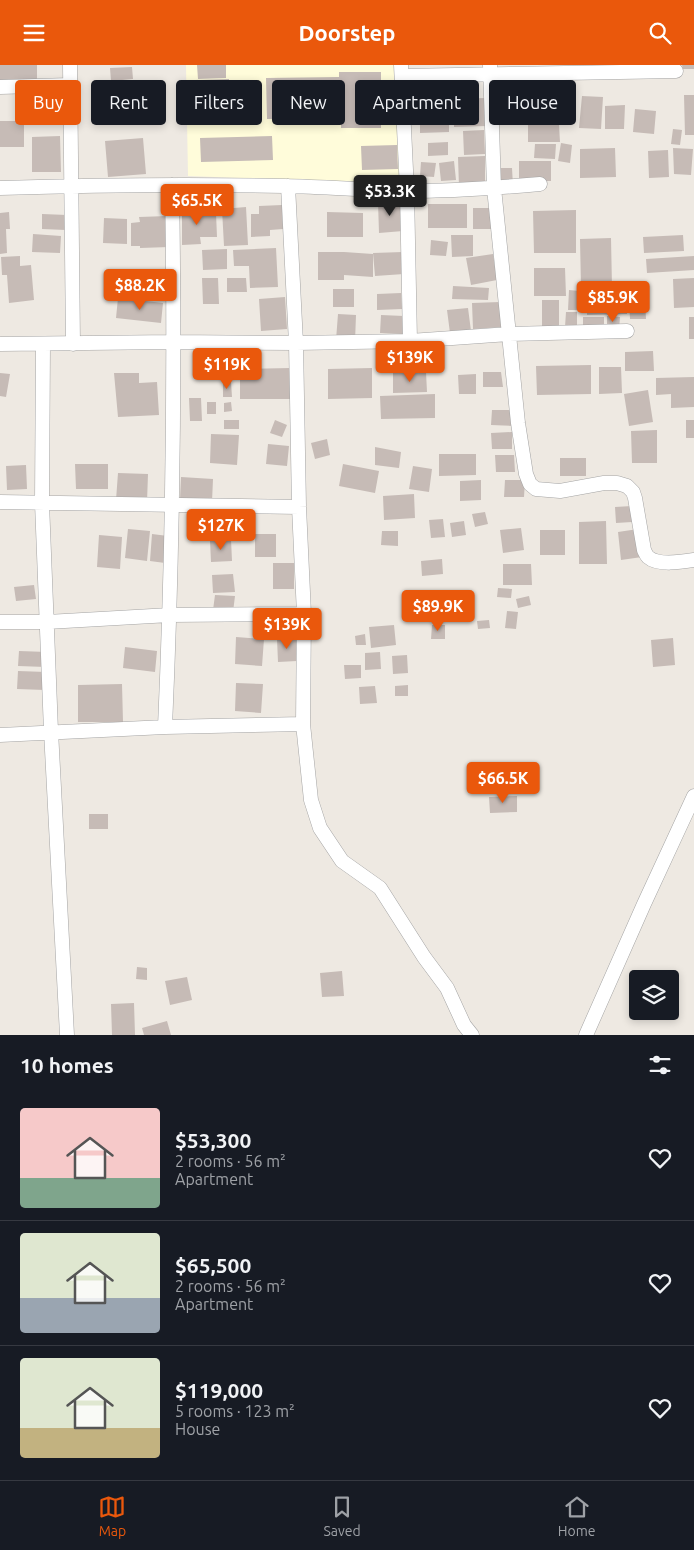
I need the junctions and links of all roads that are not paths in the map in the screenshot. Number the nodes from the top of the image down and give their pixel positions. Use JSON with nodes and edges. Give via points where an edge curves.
{"nodes":[{"id":1,"x":70,"y":65,"type":"edge"},
{"id":2,"x":491,"y":69,"type":"edge"},
{"id":3,"x":402,"y":71,"type":"edge"},
{"id":4,"x":676,"y":71,"type":"dead end"},
{"id":5,"x":70,"y":80,"type":"edge"},
{"id":6,"x":0,"y":87,"type":"edge"},
{"id":7,"x":15,"y":87,"type":"edge"},
{"id":8,"x":70,"y":125,"type":"edge"},
{"id":9,"x":540,"y":184,"type":"dead end"},
{"id":10,"x":172,"y":185,"type":"junction"},
{"id":11,"x":71,"y":186,"type":"junction"},
{"id":12,"x":288,"y":186,"type":"junction"},
{"id":13,"x":0,"y":188,"type":"edge"},
{"id":14,"x":494,"y":188,"type":"junction"},
{"id":15,"x":407,"y":191,"type":"junction"},
{"id":16,"x":627,"y":331,"type":"dead end"},
{"id":17,"x":509,"y":335,"type":"junction"},
{"id":18,"x":410,"y":341,"type":"junction"},
{"id":19,"x":172,"y":342,"type":"junction"},
{"id":20,"x":296,"y":343,"type":"junction"},
{"id":21,"x":0,"y":344,"type":"edge"},
{"id":22,"x":43,"y":344,"type":"junction"},
{"id":23,"x":73,"y":344,"type":"junction"},
{"id":24,"x":0,"y":502,"type":"edge"},
{"id":25,"x":42,"y":503,"type":"junction"},
{"id":26,"x":173,"y":504,"type":"junction"},
{"id":27,"x":299,"y":507,"type":"junction"},
{"id":28,"x":694,"y":561,"type":"edge"},
{"id":29,"x":304,"y":614,"type":"junction"},
{"id":30,"x":170,"y":615,"type":"junction"},
{"id":31,"x":0,"y":622,"type":"edge"},
{"id":32,"x":47,"y":623,"type":"junction"},
{"id":33,"x":303,"y":724,"type":"junction"},
{"id":34,"x":165,"y":727,"type":"junction"},
{"id":35,"x":51,"y":731,"type":"junction"},
{"id":36,"x":0,"y":735,"type":"edge"},
{"id":37,"x":694,"y":796,"type":"edge"},
{"id":38,"x":66,"y":1035,"type":"edge"},
{"id":39,"x":472,"y":1035,"type":"edge"},
{"id":40,"x":586,"y":1035,"type":"edge"}],
"edges":[{"from":1,"to":5,"type":"street"},
{"from":2,"to":3,"type":"street"},
{"from":2,"to":4,"type":"street"},
{"from":2,"to":14,"type":"street"},
{"from":3,"to":15,"type":"street"},
{"from":6,"to":7,"type":"street"},
{"from":8,"to":11,"type":"street"},
{"from":9,"to":14,"type":"street"},
{"from":10,"to":11,"type":"street"},
{"from":10,"to":12,"type":"street"},
{"from":10,"to":19,"type":"street"},
{"from":11,"to":13,"type":"street"},
{"from":11,"to":23,"type":"street"},
{"from":12,"to":15,"type":"street"},
{"from":12,"to":20,"type":"street"},
{"from":14,"to":15,"type":"street"},
{"from":14,"to":17,"type":"street"},
{"from":15,"to":18,"type":"street"},
{"from":16,"to":17,"type":"street"},
{"from":17,"to":18,"type":"street"},
{"from":17,"to":28,"type":"street","via":[[523,458],[530,484],[536,489],[560,491],[604,483],[627,486],[635,498],[648,557],[665,562]]},
{"from":18,"to":20,"type":"street"},
{"from":19,"to":20,"type":"street"},
{"from":19,"to":23,"type":"street"},
{"from":19,"to":26,"type":"street"},
{"from":20,"to":27,"type":"street"},
{"from":21,"to":22,"type":"street"},
{"from":22,"to":23,"type":"street"},
{"from":22,"to":25,"type":"street"},
{"from":24,"to":25,"type":"street"},
{"from":25,"to":26,"type":"street"},
{"from":25,"to":32,"type":"street"},
{"from":26,"to":27,"type":"street"},
{"from":26,"to":30,"type":"street"},
{"from":27,"to":29,"type":"street"},
{"from":29,"to":30,"type":"street"},
{"from":29,"to":33,"type":"street"},
{"from":30,"to":32,"type":"street"},
{"from":30,"to":34,"type":"street"},
{"from":31,"to":32,"type":"street"},
{"from":32,"to":35,"type":"street"},
{"from":33,"to":34,"type":"street"},
{"from":33,"to":39,"type":"street","via":[[311,800],[320,828],[342,861],[380,888],[447,988]]},
{"from":34,"to":35,"type":"street"},
{"from":35,"to":36,"type":"street"},
{"from":35,"to":38,"type":"street"},
{"from":37,"to":40,"type":"street"}]}
